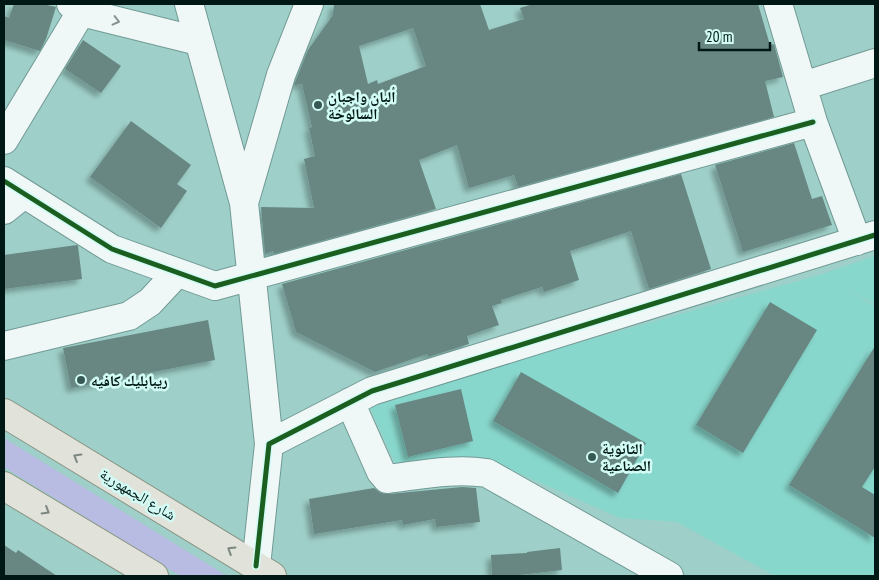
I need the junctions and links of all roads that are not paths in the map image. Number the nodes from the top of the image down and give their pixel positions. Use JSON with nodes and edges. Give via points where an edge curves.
{"nodes":[{"id":1,"x":189,"y":4,"type":"edge"},
{"id":2,"x":309,"y":4,"type":"edge"},
{"id":3,"x":778,"y":4,"type":"edge"},
{"id":4,"x":76,"y":8,"type":"edge"},
{"id":5,"x":198,"y":42,"type":"junction"},
{"id":6,"x":875,"y":63,"type":"edge"},
{"id":7,"x":803,"y":86,"type":"junction"},
{"id":8,"x":814,"y":122,"type":"junction"},
{"id":9,"x":4,"y":140,"type":"edge"},
{"id":10,"x":10,"y":195,"type":"edge"},
{"id":11,"x":244,"y":203,"type":"junction"},
{"id":12,"x":866,"y":238,"type":"edge"},
{"id":13,"x":177,"y":273,"type":"junction"},
{"id":14,"x":252,"y":276,"type":"junction"},
{"id":15,"x":4,"y":346,"type":"edge"},
{"id":16,"x":350,"y":402,"type":"junction"},
{"id":17,"x":4,"y":413,"type":"edge"},
{"id":18,"x":269,"y":444,"type":"junction"},
{"id":19,"x":4,"y":486,"type":"edge"},
{"id":20,"x":264,"y":571,"type":"edge"},
{"id":21,"x":154,"y":576,"type":"edge"},
{"id":22,"x":669,"y":576,"type":"edge"}],
"edges":[{"from":1,"to":5,"type":"street"},
{"from":2,"to":11,"type":"street","via":[[281,75]]},
{"from":3,"to":7,"type":"street"},
{"from":4,"to":5,"type":"street","one_way":true},
{"from":4,"to":9,"type":"street"},
{"from":5,"to":11,"type":"street"},
{"from":6,"to":7,"type":"street"},
{"from":7,"to":8,"type":"street"},
{"from":8,"to":12,"type":"street"},
{"from":8,"to":14,"type":"street"},
{"from":10,"to":13,"type":"street","via":[[112,249]]},
{"from":11,"to":14,"type":"street"},
{"from":12,"to":16,"type":"street","via":[[372,391]]},
{"from":13,"to":14,"type":"street","via":[[215,286]]},
{"from":13,"to":15,"type":"street","via":[[150,302],[129,316]]},
{"from":14,"to":18,"type":"street"},
{"from":16,"to":18,"type":"street"},
{"from":16,"to":22,"type":"street","via":[[387,479],[453,470],[487,473]]},
{"from":20,"to":17,"type":"main road","name":"شارع الجمهورية","one_way":true},
{"from":18,"to":20,"type":"street"},
{"from":19,"to":21,"type":"main road","one_way":true}]}
